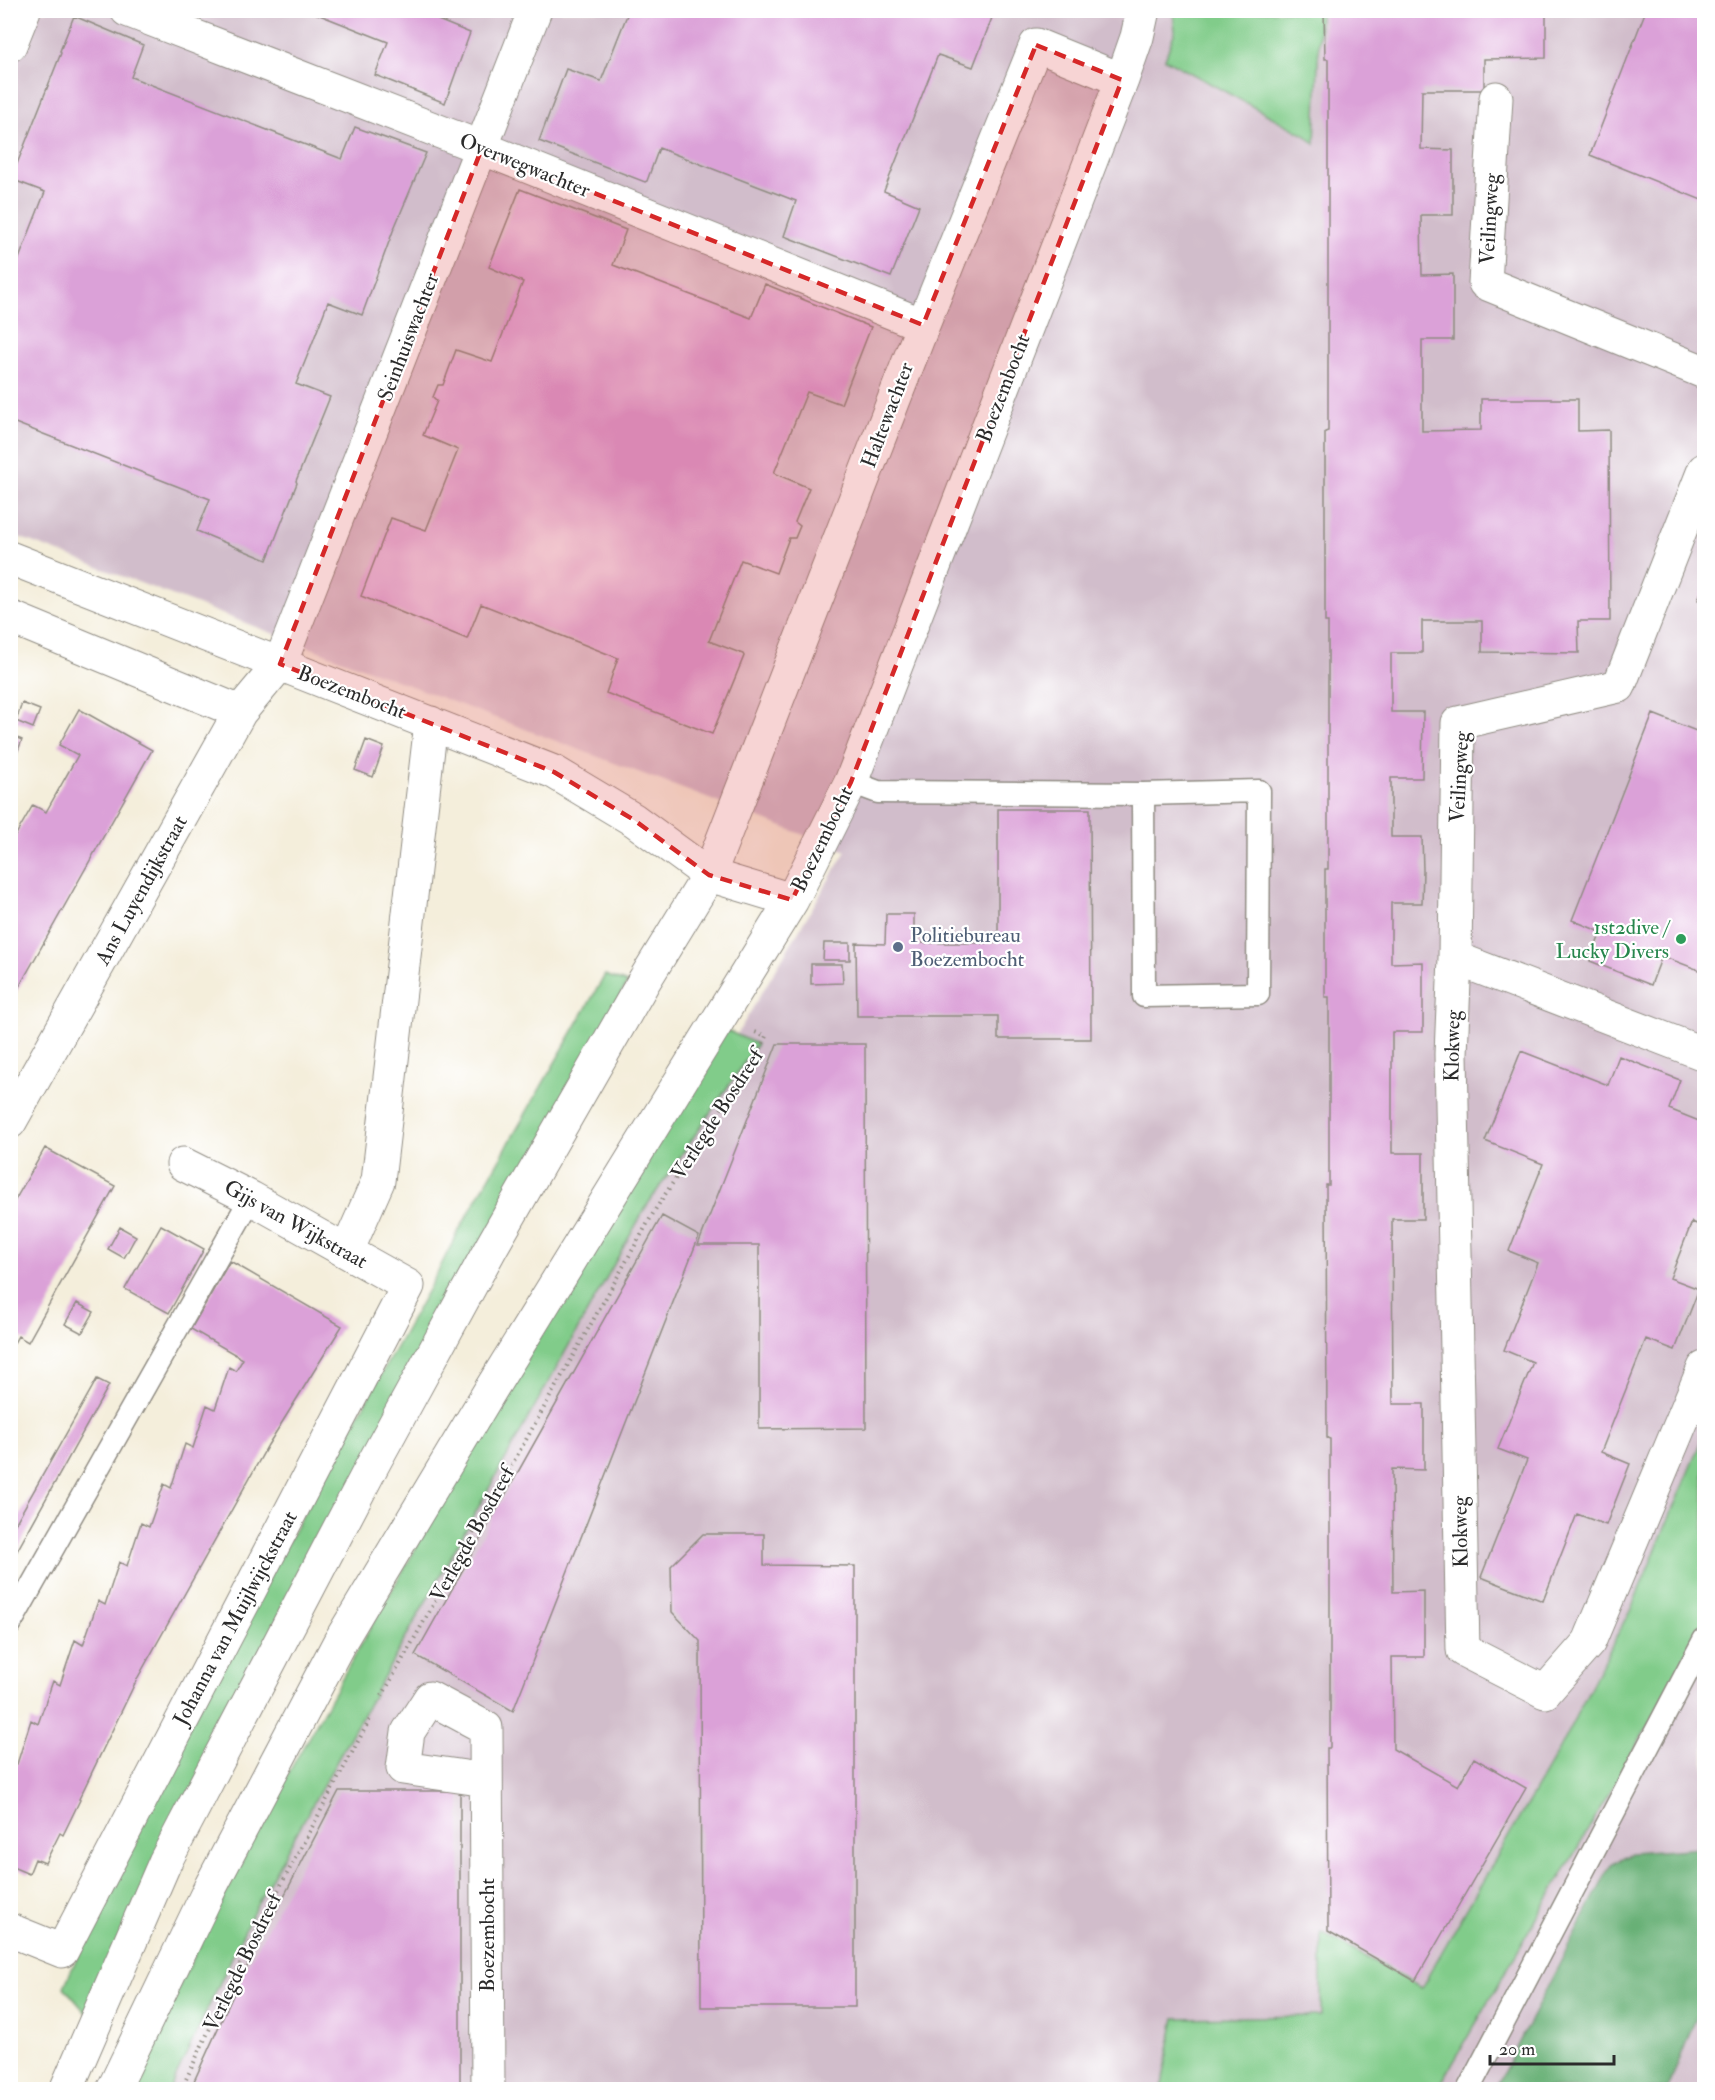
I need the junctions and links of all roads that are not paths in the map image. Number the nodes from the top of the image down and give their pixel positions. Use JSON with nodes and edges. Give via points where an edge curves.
{"nodes":[{"id":1,"x":24,"y":10,"type":"edge"},
{"id":2,"x":127,"y":10,"type":"edge"},
{"id":3,"x":535,"y":10,"type":"edge"},
{"id":4,"x":1143,"y":10,"type":"edge"},
{"id":5,"x":10,"y":45,"type":"edge"},
{"id":6,"x":1122,"y":80,"type":"junction"},
{"id":7,"x":1496,"y":98,"type":"dead end"},
{"id":8,"x":482,"y":148,"type":"junction"},
{"id":9,"x":923,"y":325,"type":"junction"},
{"id":10,"x":1704,"y":372,"type":"edge"},
{"id":11,"x":1704,"y":470,"type":"edge"},
{"id":12,"x":10,"y":558,"type":"edge"},
{"id":13,"x":10,"y":617,"type":"edge"},
{"id":14,"x":280,"y":664,"type":"junction"},
{"id":15,"x":240,"y":712,"type":"junction"},
{"id":16,"x":431,"y":723,"type":"junction"},
{"id":17,"x":851,"y":782,"type":"junction"},
{"id":18,"x":1143,"y":794,"type":"junction"},
{"id":19,"x":709,"y":875,"type":"junction"},
{"id":20,"x":792,"y":900,"type":"junction"},
{"id":21,"x":1455,"y":958,"type":"junction"},
{"id":22,"x":1704,"y":1054,"type":"edge"},
{"id":23,"x":10,"y":1122,"type":"edge"},
{"id":24,"x":183,"y":1164,"type":"dead end"},
{"id":25,"x":251,"y":1198,"type":"junction"},
{"id":26,"x":347,"y":1251,"type":"junction"},
{"id":27,"x":408,"y":1286,"type":"joint"},
{"id":28,"x":1704,"y":1368,"type":"edge"},
{"id":29,"x":10,"y":1624,"type":"edge"},
{"id":30,"x":1704,"y":1640,"type":"edge"},
{"id":31,"x":486,"y":1780,"type":"dead end"},
{"id":32,"x":10,"y":1930,"type":"edge"},
{"id":33,"x":66,"y":2090,"type":"edge"},
{"id":34,"x":113,"y":2090,"type":"edge"},
{"id":35,"x":488,"y":2090,"type":"edge"},
{"id":36,"x":1468,"y":2090,"type":"edge"}],
"edges":[{"from":1,"to":5,"type":"street"},
{"from":2,"to":8,"type":"street","name":"Overwegwachter"},
{"from":3,"to":8,"type":"street","name":"Seinhuiswachter"},
{"from":4,"to":6,"type":"street","name":"Boezembocht"},
{"from":6,"to":9,"type":"street","name":"Haltewachter","via":[[1036,45]]},
{"from":6,"to":17,"type":"street","name":"Boezembocht"},
{"from":7,"to":10,"type":"street","name":"Veilingweg","via":[[1485,283]]},
{"from":8,"to":9,"type":"street","name":"Overwegwachter"},
{"from":8,"to":14,"type":"street","name":"Seinhuiswachter"},
{"from":9,"to":19,"type":"street","name":"Haltewachter"},
{"from":11,"to":21,"type":"street","name":"Veilingweg","via":[[1619,686],[1458,723]]},
{"from":12,"to":14,"type":"street","name":"Boezembocht"},
{"from":13,"to":15,"type":"street"},
{"from":14,"to":15,"type":"street","name":"Ans Luyendijkstraat"},
{"from":14,"to":16,"type":"street","name":"Boezembocht"},
{"from":15,"to":23,"type":"street","name":"Ans Luyendijkstraat"},
{"from":16,"to":19,"type":"street","name":"Boezembocht","via":[[554,772],[634,820]]},
{"from":16,"to":26,"type":"street","via":[[378,1181]]},
{"from":17,"to":18,"type":"lane","via":[[878,792]]},
{"from":17,"to":20,"type":"street","name":"Boezembocht"},
{"from":18,"to":18,"type":"lane","via":[[1259,792],[1258,994],[1144,996]]},
{"from":19,"to":20,"type":"street","name":"Boezembocht"},
{"from":19,"to":33,"type":"street","via":[[644,981],[372,1466],[165,1862]]},
{"from":20,"to":34,"type":"street","via":[[339,1643],[211,1886]]},
{"from":21,"to":22,"type":"street"},
{"from":21,"to":28,"type":"street","name":"Klokweg","via":[[1451,1054],[1463,1650],[1545,1692],[1589,1641]]},
{"from":24,"to":25,"type":"street","name":"Gijs van Wijkstraat"},
{"from":25,"to":26,"type":"street","name":"Gijs van Wijkstraat"},
{"from":25,"to":29,"type":"lane"},
{"from":26,"to":27,"type":"street","name":"Gijs van Wijkstraat"},
{"from":27,"to":32,"type":"street","name":"Johanna van Muijlwijckstraat","via":[[62,1950]]},
{"from":30,"to":36,"type":"lane"},
{"from":31,"to":35,"type":"street","name":"Boezembocht"}]}
